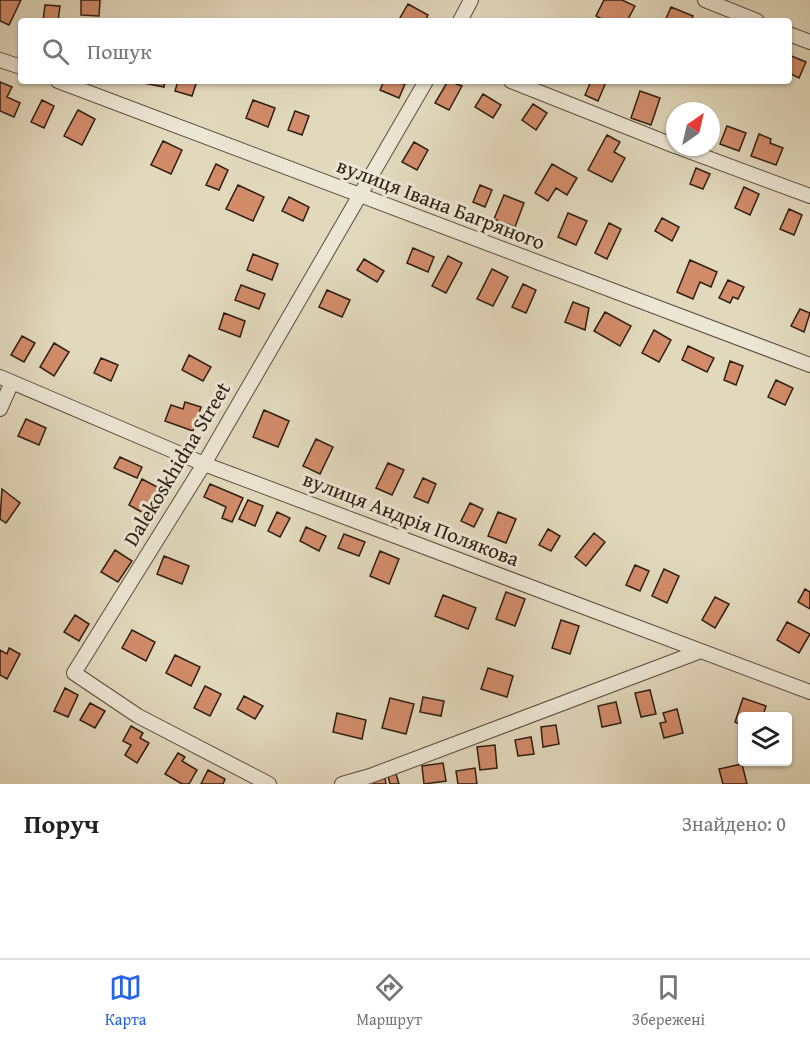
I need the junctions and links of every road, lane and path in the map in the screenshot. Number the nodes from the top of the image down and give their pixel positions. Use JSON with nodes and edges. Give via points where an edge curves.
{"nodes":[{"id":1,"x":471,"y":0,"type":"edge"},
{"id":2,"x":705,"y":0,"type":"edge"},
{"id":3,"x":462,"y":18,"type":"edge"},
{"id":4,"x":750,"y":18,"type":"edge"},
{"id":5,"x":792,"y":35,"type":"edge"},
{"id":6,"x":810,"y":42,"type":"edge"},
{"id":7,"x":0,"y":60,"type":"edge"},
{"id":8,"x":18,"y":66,"type":"edge"},
{"id":9,"x":66,"y":84,"type":"edge"},
{"id":10,"x":424,"y":84,"type":"edge"},
{"id":11,"x":518,"y":84,"type":"edge"},
{"id":12,"x":666,"y":142,"type":"edge"},
{"id":13,"x":703,"y":156,"type":"edge"},
{"id":14,"x":358,"y":195,"type":"junction"},
{"id":15,"x":810,"y":196,"type":"edge"},
{"id":16,"x":810,"y":365,"type":"edge"},
{"id":17,"x":6,"y":380,"type":"edge"},
{"id":18,"x":0,"y":409,"type":"edge"},
{"id":19,"x":204,"y":464,"type":"junction"},
{"id":20,"x":701,"y":651,"type":"junction"},
{"id":21,"x":810,"y":692,"type":"edge"},
{"id":22,"x":269,"y":784,"type":"edge"},
{"id":23,"x":342,"y":784,"type":"edge"}],
"edges":[{"from":1,"to":3,"type":"street"},
{"from":2,"to":4,"type":"street"},
{"from":5,"to":6,"type":"street"},
{"from":7,"to":8,"type":"street"},
{"from":9,"to":14,"type":"street","name":"вулиця Івана Багряного"},
{"from":10,"to":14,"type":"street","name":"Dalekoskhidna Street"},
{"from":11,"to":12,"type":"street"},
{"from":13,"to":15,"type":"street"},
{"from":14,"to":16,"type":"street","name":"вулиця Івана Багряного"},
{"from":14,"to":19,"type":"street","name":"Dalekoskhidna Street"},
{"from":17,"to":18,"type":"street"},
{"from":17,"to":19,"type":"street","name":"вулиця Андрія Полякова"},
{"from":19,"to":20,"type":"street","name":"вулиця Андрія Полякова"},
{"from":19,"to":22,"type":"street","name":"Dalekoskhidna Street","via":[[74,673],[138,716]]},
{"from":20,"to":21,"type":"street","name":"вулиця Андрія Полякова"},
{"from":20,"to":23,"type":"street"}]}
